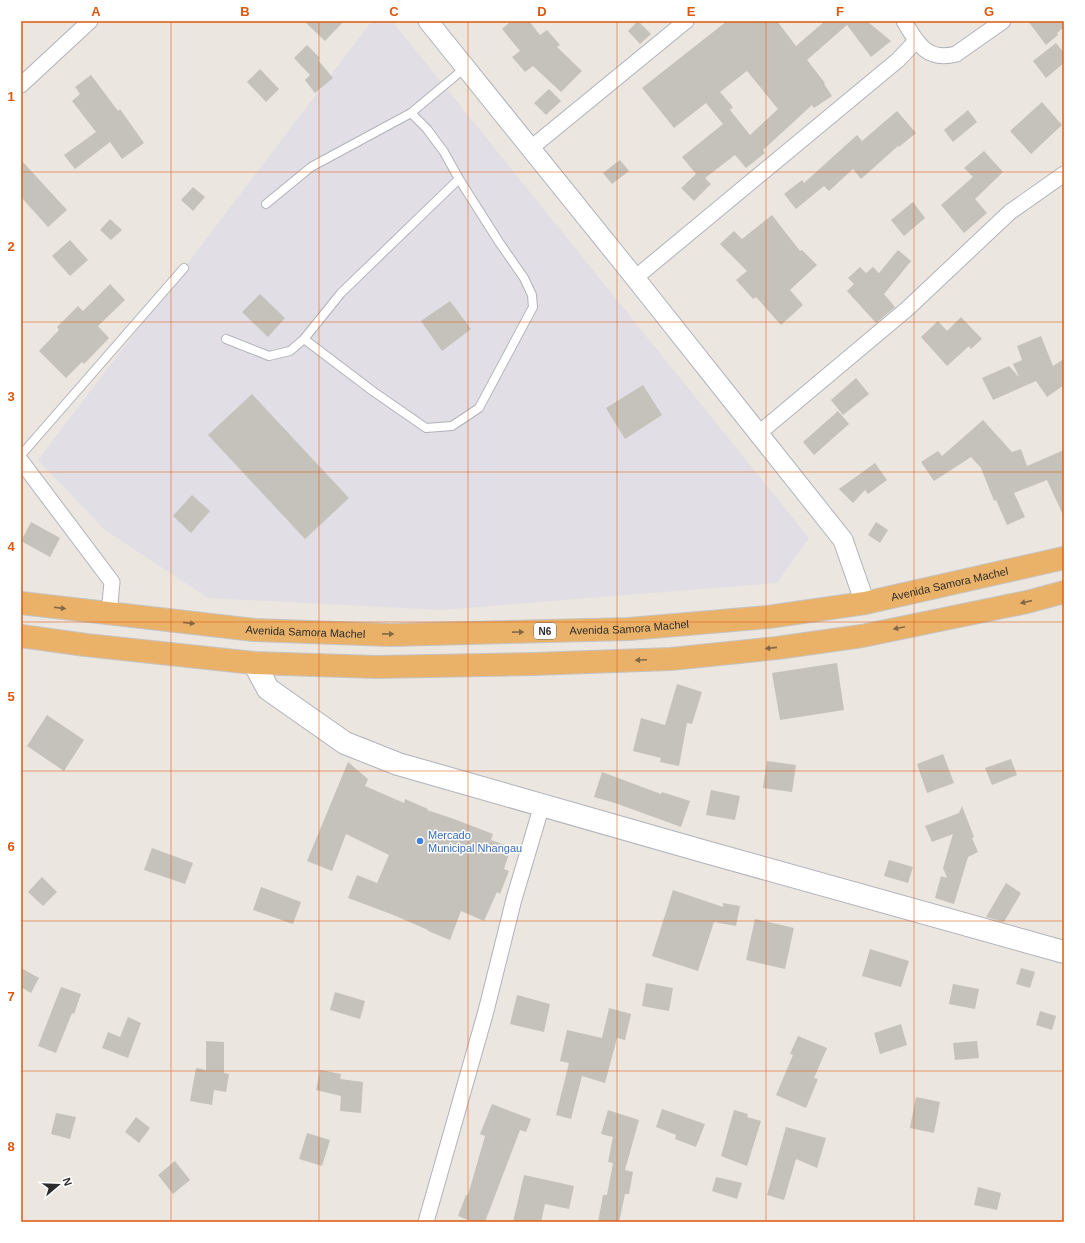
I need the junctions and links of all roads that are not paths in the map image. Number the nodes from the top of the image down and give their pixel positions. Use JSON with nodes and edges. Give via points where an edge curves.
{"nodes":[{"id":1,"x":90,"y":21,"type":"edge"},
{"id":2,"x":428,"y":21,"type":"edge"},
{"id":3,"x":686,"y":21,"type":"edge"},
{"id":4,"x":904,"y":21,"type":"edge"},
{"id":5,"x":1003,"y":21,"type":"edge"},
{"id":6,"x":916,"y":41,"type":"junction"},
{"id":7,"x":466,"y":67,"type":"junction"},
{"id":8,"x":21,"y":85,"type":"edge"},
{"id":9,"x":411,"y":113,"type":"junction"},
{"id":10,"x":531,"y":148,"type":"junction"},
{"id":11,"x":1064,"y":174,"type":"edge"},
{"id":12,"x":459,"y":179,"type":"junction"},
{"id":13,"x":266,"y":204,"type":"dead end"},
{"id":14,"x":184,"y":268,"type":"dead end"},
{"id":15,"x":635,"y":278,"type":"junction"},
{"id":16,"x":226,"y":339,"type":"dead end"},
{"id":17,"x":304,"y":339,"type":"junction"},
{"id":18,"x":759,"y":433,"type":"junction"},
{"id":19,"x":21,"y":455,"type":"edge"},
{"id":20,"x":21,"y":462,"type":"edge"},
{"id":21,"x":1064,"y":558,"type":"edge"},
{"id":22,"x":1064,"y":592,"type":"edge"},
{"id":23,"x":21,"y":603,"type":"edge"},
{"id":24,"x":864,"y":603,"type":"junction"},
{"id":25,"x":109,"y":614,"type":"junction"},
{"id":26,"x":21,"y":636,"type":"edge"},
{"id":27,"x":254,"y":663,"type":"junction"},
{"id":28,"x":542,"y":806,"type":"junction"},
{"id":29,"x":1064,"y":952,"type":"edge"},
{"id":30,"x":426,"y":1222,"type":"edge"}],
"edges":[{"from":1,"to":8,"type":"street"},
{"from":2,"to":7,"type":"street"},
{"from":3,"to":10,"type":"street"},
{"from":4,"to":6,"type":"street"},
{"from":5,"to":6,"type":"street","via":[[956,54],[948,56],[926,52]]},
{"from":6,"to":15,"type":"street","via":[[898,60]]},
{"from":7,"to":9,"type":"lane"},
{"from":7,"to":10,"type":"street"},
{"from":9,"to":12,"type":"lane","via":[[444,152]]},
{"from":9,"to":13,"type":"lane","via":[[311,167]]},
{"from":10,"to":15,"type":"street"},
{"from":11,"to":18,"type":"street","via":[[1010,212],[907,309]]},
{"from":12,"to":17,"type":"lane","via":[[341,293]]},
{"from":12,"to":17,"type":"lane","via":[[524,278],[532,295],[533,307],[479,408],[452,426],[426,428]]},
{"from":14,"to":19,"type":"lane"},
{"from":15,"to":18,"type":"street"},
{"from":16,"to":17,"type":"lane","via":[[269,356],[290,351]]},
{"from":18,"to":24,"type":"street","via":[[843,540]]},
{"from":20,"to":25,"type":"street","via":[[112,582]]},
{"from":21,"to":24,"type":"highway","name":"Avenida Samora Machel","number":"N6"},
{"from":22,"to":27,"type":"highway","one_way":true,"via":[[862,636],[671,659],[376,667]]},
{"from":23,"to":25,"type":"highway","name":"Avenida Samora Machel","number":"N6","one_way":true},
{"from":25,"to":24,"type":"highway","name":"Avenida Samora Machel","number":"N6","one_way":true,"via":[[254,630],[390,634],[629,629],[768,617]]},
{"from":26,"to":27,"type":"highway"},
{"from":27,"to":28,"type":"main road","via":[[268,689],[345,743],[398,764]]},
{"from":28,"to":29,"type":"main road"},
{"from":28,"to":30,"type":"street"}]}
